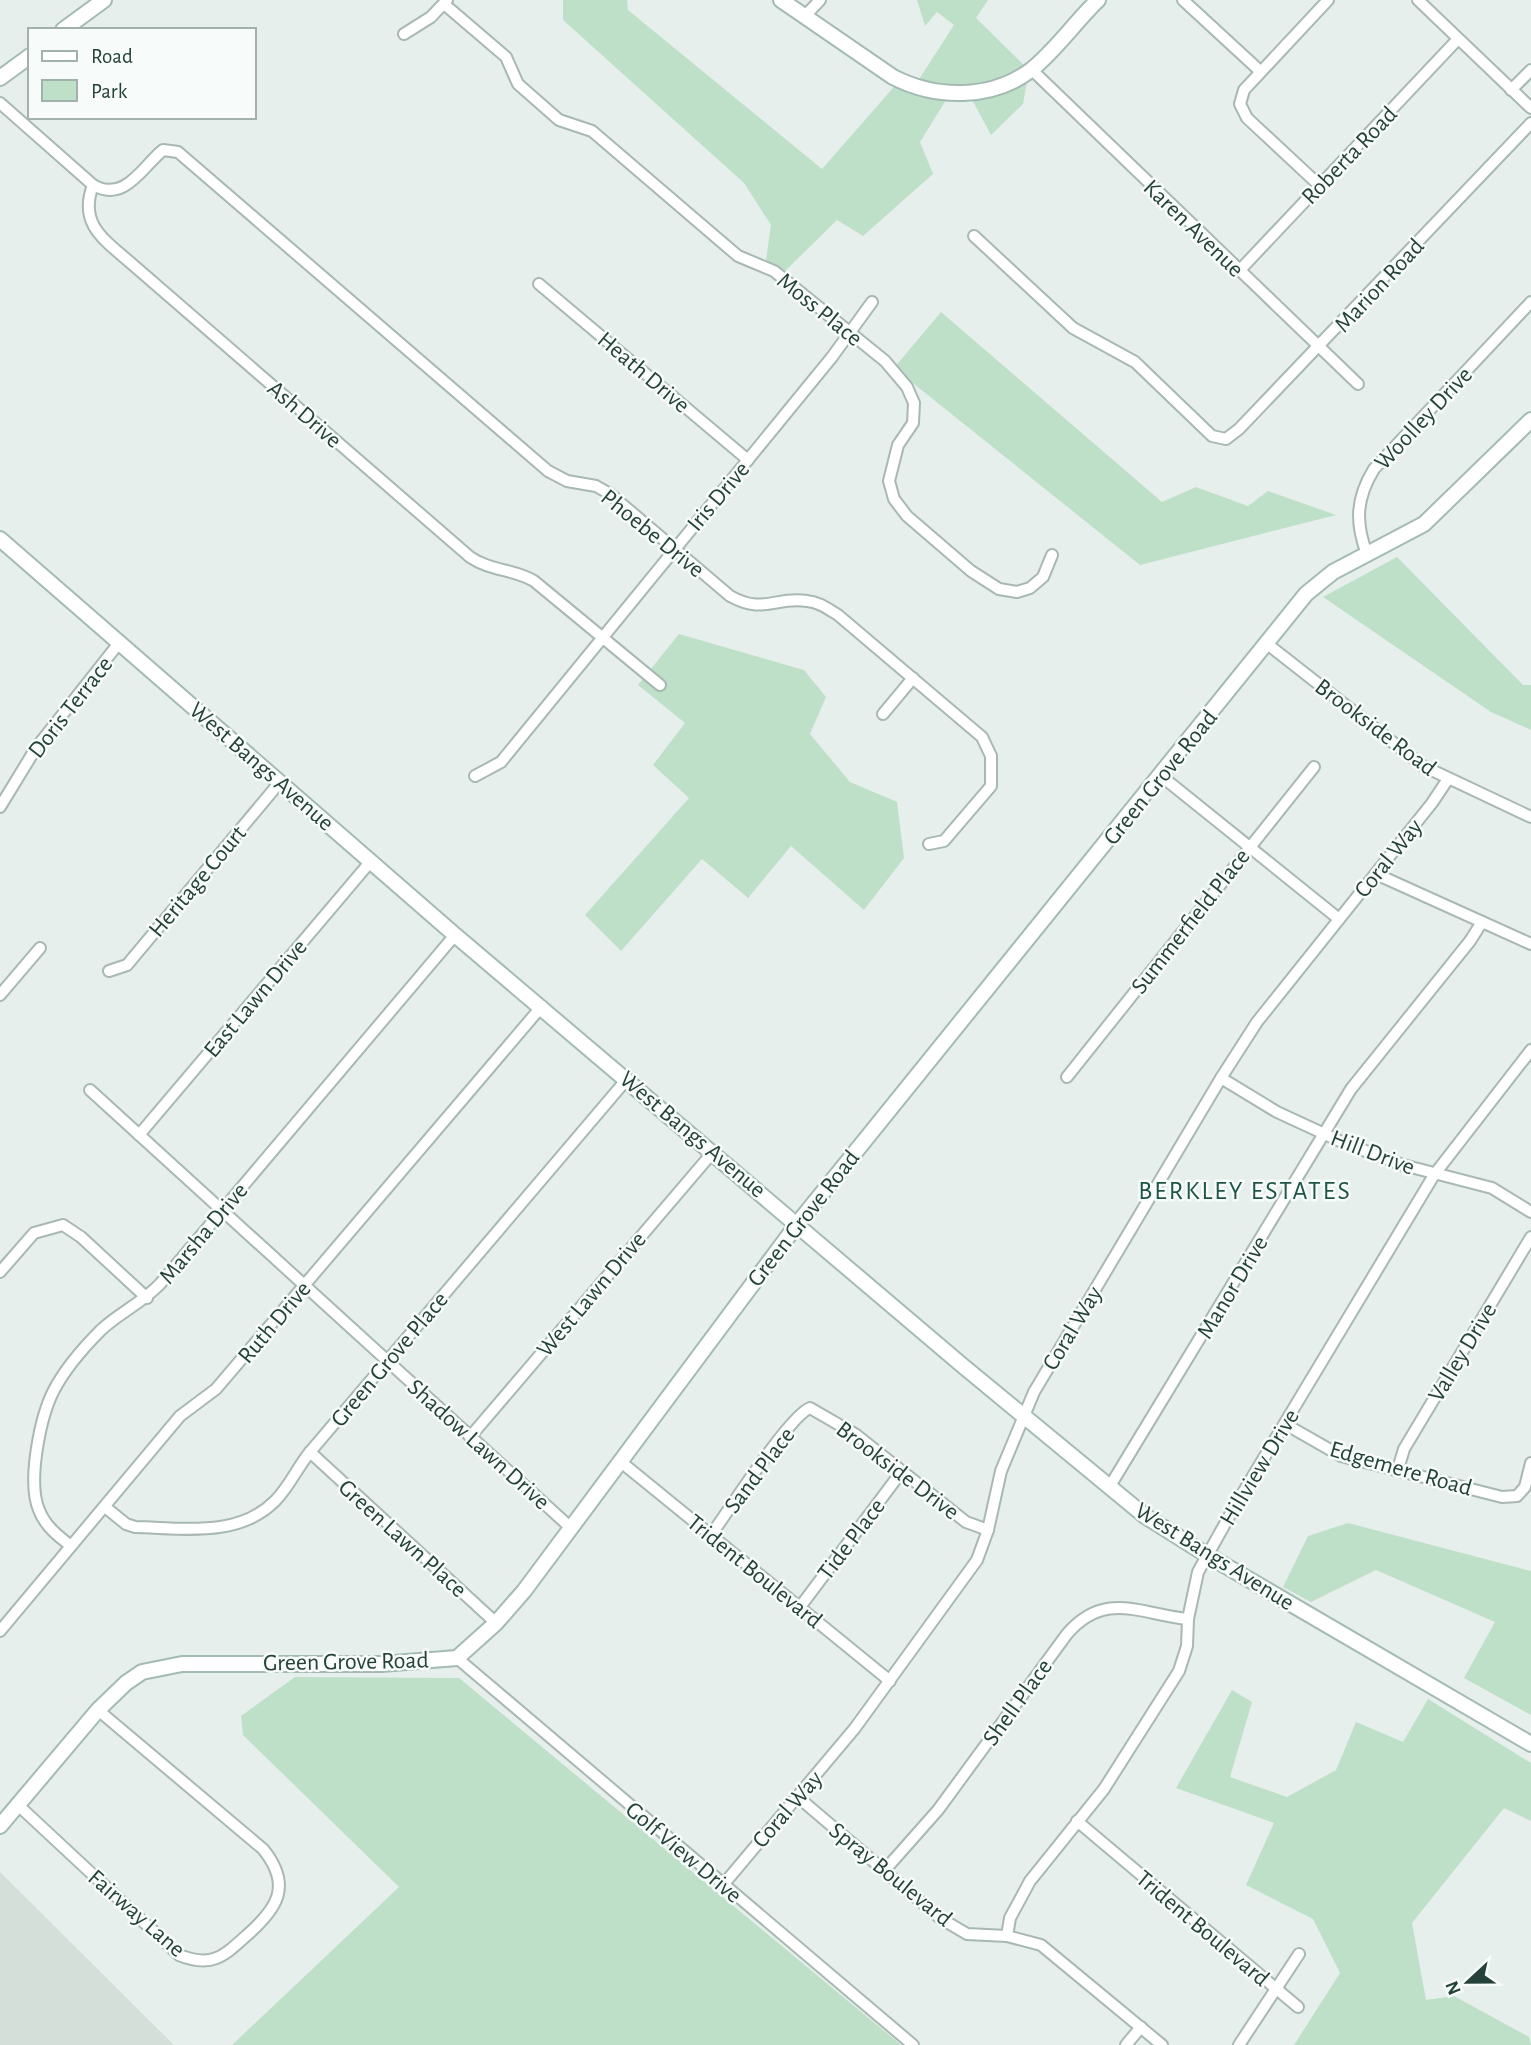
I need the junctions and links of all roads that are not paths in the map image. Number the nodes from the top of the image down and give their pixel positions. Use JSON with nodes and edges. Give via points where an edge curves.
{"nodes":[{"id":1,"x":104,"y":0,"type":"edge"},
{"id":2,"x":781,"y":0,"type":"edge"},
{"id":3,"x":820,"y":0,"type":"edge"},
{"id":4,"x":1098,"y":0,"type":"edge"},
{"id":5,"x":1183,"y":0,"type":"edge"},
{"id":6,"x":1328,"y":0,"type":"edge"},
{"id":7,"x":1418,"y":0,"type":"edge"},
{"id":8,"x":445,"y":2,"type":"edge"},
{"id":9,"x":806,"y":15,"type":"junction"},
{"id":10,"x":66,"y":28,"type":"edge"},
{"id":11,"x":404,"y":34,"type":"dead end"},
{"id":12,"x":1458,"y":39,"type":"junction"},
{"id":13,"x":28,"y":57,"type":"edge"},
{"id":14,"x":1031,"y":69,"type":"junction"},
{"id":15,"x":1531,"y":70,"type":"edge"},
{"id":16,"x":1260,"y":71,"type":"junction"},
{"id":17,"x":0,"y":78,"type":"edge"},
{"id":18,"x":1511,"y":90,"type":"junction"},
{"id":19,"x":0,"y":103,"type":"edge"},
{"id":20,"x":1531,"y":108,"type":"edge"},
{"id":21,"x":1531,"y":123,"type":"edge"},
{"id":22,"x":93,"y":185,"type":"junction"},
{"id":23,"x":1321,"y":186,"type":"junction"},
{"id":24,"x":974,"y":236,"type":"dead end"},
{"id":25,"x":1239,"y":271,"type":"junction"},
{"id":26,"x":539,"y":284,"type":"dead end"},
{"id":27,"x":872,"y":302,"type":"dead end"},
{"id":28,"x":1531,"y":302,"type":"edge"},
{"id":29,"x":850,"y":332,"type":"junction"},
{"id":30,"x":1319,"y":347,"type":"junction"},
{"id":31,"x":1358,"y":384,"type":"dead end"},
{"id":32,"x":1531,"y":420,"type":"edge"},
{"id":33,"x":748,"y":460,"type":"junction"},
{"id":34,"x":0,"y":539,"type":"edge"},
{"id":35,"x":674,"y":549,"type":"junction"},
{"id":36,"x":1367,"y":554,"type":"junction"},
{"id":37,"x":1052,"y":555,"type":"dead end"},
{"id":38,"x":601,"y":639,"type":"junction"},
{"id":39,"x":120,"y":643,"type":"junction"},
{"id":40,"x":1266,"y":643,"type":"junction"},
{"id":41,"x":913,"y":678,"type":"junction"},
{"id":42,"x":660,"y":685,"type":"dead end"},
{"id":43,"x":883,"y":713,"type":"dead end"},
{"id":44,"x":1314,"y":767,"type":"dead end"},
{"id":45,"x":1160,"y":775,"type":"junction"},
{"id":46,"x":475,"y":776,"type":"dead end"},
{"id":47,"x":1448,"y":779,"type":"junction"},
{"id":48,"x":280,"y":782,"type":"junction"},
{"id":49,"x":0,"y":807,"type":"edge"},
{"id":50,"x":1531,"y":817,"type":"edge"},
{"id":51,"x":929,"y":844,"type":"dead end"},
{"id":52,"x":1249,"y":846,"type":"junction"},
{"id":53,"x":371,"y":861,"type":"junction"},
{"id":54,"x":1376,"y":874,"type":"junction"},
{"id":55,"x":1339,"y":919,"type":"junction"},
{"id":56,"x":1482,"y":922,"type":"junction"},
{"id":57,"x":455,"y":934,"type":"junction"},
{"id":58,"x":1531,"y":944,"type":"edge"},
{"id":59,"x":40,"y":948,"type":"dead end"},
{"id":60,"x":109,"y":971,"type":"dead end"},
{"id":61,"x":1,"y":991,"type":"edge"},
{"id":62,"x":542,"y":1006,"type":"junction"},
{"id":63,"x":1531,"y":1050,"type":"edge"},
{"id":64,"x":1067,"y":1077,"type":"dead end"},
{"id":65,"x":1221,"y":1078,"type":"junction"},
{"id":66,"x":627,"y":1079,"type":"junction"},
{"id":67,"x":90,"y":1090,"type":"dead end"},
{"id":68,"x":1323,"y":1134,"type":"junction"},
{"id":69,"x":139,"y":1135,"type":"junction"},
{"id":70,"x":713,"y":1152,"type":"junction"},
{"id":71,"x":1434,"y":1175,"type":"junction"},
{"id":72,"x":222,"y":1210,"type":"junction"},
{"id":73,"x":1531,"y":1212,"type":"edge"},
{"id":74,"x":798,"y":1223,"type":"junction"},
{"id":75,"x":1531,"y":1237,"type":"edge"},
{"id":76,"x":0,"y":1272,"type":"edge"},
{"id":77,"x":304,"y":1285,"type":"junction"},
{"id":78,"x":147,"y":1298,"type":"junction"},
{"id":79,"x":387,"y":1361,"type":"junction"},
{"id":80,"x":810,"y":1408,"type":"joint"},
{"id":81,"x":1024,"y":1414,"type":"junction"},
{"id":82,"x":1285,"y":1423,"type":"junction"},
{"id":83,"x":470,"y":1437,"type":"junction"},
{"id":84,"x":310,"y":1452,"type":"junction"},
{"id":85,"x":621,"y":1462,"type":"junction"},
{"id":86,"x":1531,"y":1463,"type":"edge"},
{"id":87,"x":1398,"y":1469,"type":"junction"},
{"id":88,"x":902,"y":1471,"type":"junction"},
{"id":89,"x":1110,"y":1486,"type":"junction"},
{"id":90,"x":105,"y":1507,"type":"junction"},
{"id":91,"x":571,"y":1528,"type":"junction"},
{"id":92,"x":988,"y":1530,"type":"junction"},
{"id":93,"x":710,"y":1535,"type":"junction"},
{"id":94,"x":71,"y":1546,"type":"junction"},
{"id":95,"x":1206,"y":1555,"type":"junction"},
{"id":96,"x":800,"y":1607,"type":"junction"},
{"id":97,"x":1188,"y":1619,"type":"junction"},
{"id":98,"x":496,"y":1623,"type":"junction"},
{"id":99,"x":0,"y":1631,"type":"edge"},
{"id":100,"x":457,"y":1658,"type":"junction"},
{"id":101,"x":890,"y":1681,"type":"junction"},
{"id":102,"x":99,"y":1710,"type":"junction"},
{"id":103,"x":1531,"y":1744,"type":"edge"},
{"id":104,"x":799,"y":1798,"type":"junction"},
{"id":105,"x":18,"y":1805,"type":"junction"},
{"id":106,"x":1077,"y":1821,"type":"junction"},
{"id":107,"x":0,"y":1826,"type":"edge"},
{"id":108,"x":884,"y":1871,"type":"junction"},
{"id":109,"x":723,"y":1885,"type":"junction"},
{"id":110,"x":1007,"y":1936,"type":"junction"},
{"id":111,"x":1299,"y":1954,"type":"dead end"},
{"id":112,"x":1275,"y":1989,"type":"junction"},
{"id":113,"x":1298,"y":2007,"type":"dead end"},
{"id":114,"x":1141,"y":2028,"type":"junction"},
{"id":115,"x":912,"y":2045,"type":"edge"},
{"id":116,"x":1126,"y":2045,"type":"edge"},
{"id":117,"x":1162,"y":2045,"type":"edge"},
{"id":118,"x":1239,"y":2045,"type":"edge"}],
"edges":[{"from":1,"to":10,"type":"street"},
{"from":2,"to":9,"type":"street"},
{"from":3,"to":9,"type":"street"},
{"from":4,"to":14,"type":"street"},
{"from":5,"to":16,"type":"street"},
{"from":6,"to":16,"type":"street"},
{"from":7,"to":12,"type":"street"},
{"from":8,"to":11,"type":"street"},
{"from":8,"to":29,"type":"street","name":"Moss Place","via":[[506,57],[518,84],[559,120],[592,131],[737,256],[774,271]]},
{"from":9,"to":14,"type":"street","via":[[893,77],[922,90],[986,91]]},
{"from":12,"to":18,"type":"street"},
{"from":12,"to":23,"type":"street","name":"Roberta Road"},
{"from":13,"to":17,"type":"street"},
{"from":14,"to":25,"type":"street","name":"Karen Avenue"},
{"from":15,"to":18,"type":"street"},
{"from":16,"to":23,"type":"street","via":[[1244,90],[1242,111]]},
{"from":18,"to":20,"type":"street"},
{"from":19,"to":22,"type":"street"},
{"from":21,"to":30,"type":"street","name":"Marion Road"},
{"from":22,"to":35,"type":"street","name":"Phoebe Drive","via":[[103,190],[127,186],[166,149],[173,149],[548,471],[566,481],[606,491]]},
{"from":22,"to":38,"type":"street","name":"Ash Drive","via":[[87,201],[89,217],[103,238],[470,557],[534,581]]},
{"from":23,"to":25,"type":"street","name":"Roberta Road"},
{"from":24,"to":30,"type":"street","name":"Marion Road","via":[[1073,328],[1135,362],[1221,439],[1232,436]]},
{"from":25,"to":30,"type":"street","name":"Karen Avenue"},
{"from":26,"to":33,"type":"street","name":"Heath Drive"},
{"from":27,"to":29,"type":"street","name":"Iris Drive"},
{"from":28,"to":36,"type":"street","name":"Woolley Drive","via":[[1374,470],[1358,513]]},
{"from":29,"to":33,"type":"street","name":"Iris Drive"},
{"from":29,"to":37,"type":"street","name":"Moss Place","via":[[885,361],[914,403],[913,423],[898,445],[889,481],[894,499],[907,516],[999,589],[1017,592],[1030,588],[1043,577]]},
{"from":30,"to":31,"type":"street","name":"Karen Avenue"},
{"from":32,"to":36,"type":"street","name":"Green Grove Road","via":[[1424,524]]},
{"from":33,"to":35,"type":"street","name":"Iris Drive"},
{"from":34,"to":39,"type":"street","name":"West Bangs Avenue"},
{"from":35,"to":38,"type":"street","name":"Iris Drive"},
{"from":35,"to":41,"type":"street","name":"Phoebe Drive","via":[[744,604],[798,600],[820,604]]},
{"from":36,"to":40,"type":"street","name":"Green Grove Road","via":[[1314,587]]},
{"from":38,"to":42,"type":"street","name":"Ash Drive"},
{"from":38,"to":46,"type":"street","name":"Iris Drive","via":[[500,762]]},
{"from":39,"to":48,"type":"street","name":"West Bangs Avenue"},
{"from":39,"to":49,"type":"street","name":"Doris Terrace","via":[[36,748]]},
{"from":40,"to":45,"type":"street","name":"Green Grove Road"},
{"from":40,"to":47,"type":"street","name":"Brookside Road","via":[[1409,757]]},
{"from":41,"to":43,"type":"street"},
{"from":41,"to":51,"type":"street","name":"Phoebe Drive","via":[[982,737],[992,766],[986,793],[944,841]]},
{"from":44,"to":52,"type":"street","name":"Summerfield Place"},
{"from":45,"to":52,"type":"street"},
{"from":45,"to":74,"type":"street","name":"Green Grove Road"},
{"from":47,"to":50,"type":"street","name":"Brookside Road"},
{"from":47,"to":54,"type":"street","name":"Coral Way"},
{"from":48,"to":53,"type":"street","name":"West Bangs Avenue"},
{"from":48,"to":60,"type":"street","name":"Heritage Court","via":[[127,965]]},
{"from":52,"to":55,"type":"street"},
{"from":52,"to":64,"type":"street","name":"Summerfield Place"},
{"from":53,"to":57,"type":"street","name":"West Bangs Avenue"},
{"from":53,"to":69,"type":"street","name":"East Lawn Drive"},
{"from":54,"to":55,"type":"street","name":"Coral Way"},
{"from":54,"to":56,"type":"street"},
{"from":55,"to":65,"type":"street","name":"Coral Way","via":[[1257,1022]]},
{"from":56,"to":58,"type":"street"},
{"from":56,"to":68,"type":"street","name":"Manor Drive","via":[[1351,1089]]},
{"from":57,"to":62,"type":"street","name":"West Bangs Avenue"},
{"from":57,"to":72,"type":"street","name":"Marsha Drive"},
{"from":59,"to":61,"type":"street"},
{"from":62,"to":66,"type":"street","name":"West Bangs Avenue"},
{"from":62,"to":77,"type":"street","name":"Ruth Drive"},
{"from":63,"to":71,"type":"street","name":"Hillview Drive"},
{"from":65,"to":68,"type":"street","name":"Hill Drive"},
{"from":65,"to":81,"type":"street","name":"Coral Way"},
{"from":66,"to":70,"type":"street","name":"West Bangs Avenue"},
{"from":66,"to":79,"type":"street","name":"Green Grove Place"},
{"from":67,"to":69,"type":"street","name":"Shadow Lawn Drive"},
{"from":68,"to":71,"type":"street","name":"Hill Drive"},
{"from":68,"to":89,"type":"street","name":"Manor Drive"},
{"from":69,"to":72,"type":"street","name":"Shadow Lawn Drive"},
{"from":70,"to":74,"type":"street","name":"West Bangs Avenue"},
{"from":70,"to":83,"type":"street","name":"West Lawn Drive"},
{"from":71,"to":73,"type":"street","name":"Hill Drive","via":[[1492,1188]]},
{"from":71,"to":82,"type":"street","name":"Hillview Drive"},
{"from":72,"to":77,"type":"street","name":"Shadow Lawn Drive"},
{"from":72,"to":78,"type":"street","name":"Marsha Drive"},
{"from":74,"to":81,"type":"street","name":"West Bangs Avenue"},
{"from":74,"to":85,"type":"street","name":"Green Grove Road"},
{"from":75,"to":87,"type":"street","name":"Valley Drive","via":[[1405,1449]]},
{"from":76,"to":78,"type":"street","via":[[28,1238],[63,1225]]},
{"from":77,"to":79,"type":"street","name":"Shadow Lawn Drive"},
{"from":77,"to":90,"type":"street","name":"Ruth Drive","via":[[216,1389],[180,1416]]},
{"from":78,"to":94,"type":"street","name":"Marsha Drive","via":[[101,1331],[61,1379],[50,1400],[33,1474],[34,1493],[48,1526]]},
{"from":79,"to":83,"type":"street","name":"Shadow Lawn Drive"},
{"from":79,"to":84,"type":"street","name":"Green Grove Place"},
{"from":80,"to":88,"type":"street","name":"Brookside Drive","via":[[855,1434]]},
{"from":80,"to":93,"type":"street","name":"Sand Place","via":[[796,1419]]},
{"from":81,"to":89,"type":"street","name":"West Bangs Avenue"},
{"from":81,"to":92,"type":"street","name":"Coral Way","via":[[1001,1471]]},
{"from":82,"to":87,"type":"street","name":"Edgemere Road","via":[[1334,1454]]},
{"from":82,"to":95,"type":"street","name":"Hillview Drive"},
{"from":83,"to":91,"type":"street","name":"Shadow Lawn Drive"},
{"from":84,"to":90,"type":"street","name":"Green Grove Place","via":[[273,1503],[238,1524],[135,1527]]},
{"from":84,"to":98,"type":"street","name":"Green Lawn Place"},
{"from":85,"to":91,"type":"street","name":"Green Grove Road"},
{"from":85,"to":93,"type":"street","name":"Trident Boulevard"},
{"from":86,"to":87,"type":"street","name":"Edgemere Road","via":[[1521,1493],[1502,1497]]},
{"from":88,"to":92,"type":"street","name":"Brookside Drive","via":[[966,1522]]},
{"from":88,"to":96,"type":"street","name":"Tide Place"},
{"from":89,"to":95,"type":"street","name":"West Bangs Avenue"},
{"from":90,"to":94,"type":"street","name":"Ruth Drive"},
{"from":91,"to":98,"type":"street","name":"Green Grove Road"},
{"from":92,"to":101,"type":"street","name":"Coral Way","via":[[977,1560]]},
{"from":93,"to":96,"type":"street","name":"Trident Boulevard"},
{"from":94,"to":99,"type":"street","name":"Ruth Drive"},
{"from":95,"to":97,"type":"street","name":"Hillview Drive"},
{"from":95,"to":103,"type":"street","name":"West Bangs Avenue"},
{"from":96,"to":101,"type":"street","name":"Trident Boulevard"},
{"from":97,"to":106,"type":"street","name":"Hillview Drive","via":[[1187,1646],[1178,1671],[1104,1789]]},
{"from":97,"to":108,"type":"street","name":"Shell Place","via":[[1122,1606],[1083,1618],[938,1810]]},
{"from":98,"to":100,"type":"street","name":"Green Grove Road"},
{"from":100,"to":102,"type":"street","name":"Green Grove Road","via":[[381,1664],[219,1662],[160,1667],[136,1675]]},
{"from":100,"to":109,"type":"street","name":"Golf View Drive"},
{"from":101,"to":104,"type":"street","name":"Coral Way"},
{"from":102,"to":105,"type":"street","name":"Green Grove Road"},
{"from":102,"to":105,"type":"street","name":"Fairway Lane","via":[[263,1849],[272,1860],[279,1889],[269,1915],[222,1957],[192,1960],[179,1955]]},
{"from":104,"to":108,"type":"street","name":"Spray Boulevard"},
{"from":104,"to":109,"type":"street","name":"Coral Way"},
{"from":105,"to":107,"type":"street","name":"Green Grove Road"},
{"from":106,"to":110,"type":"street","name":"Hillview Drive","via":[[1030,1881],[1010,1918]]},
{"from":106,"to":112,"type":"street","name":"Trident Boulevard"},
{"from":108,"to":110,"type":"street","name":"Spray Boulevard","via":[[967,1934]]},
{"from":109,"to":115,"type":"street","name":"Golf View Drive"},
{"from":110,"to":114,"type":"street","name":"Spray Boulevard","via":[[1049,1950]]},
{"from":111,"to":112,"type":"street"},
{"from":112,"to":113,"type":"street","name":"Trident Boulevard"},
{"from":112,"to":118,"type":"street"},
{"from":114,"to":116,"type":"street"},
{"from":114,"to":117,"type":"street","name":"Spray Boulevard"}]}
